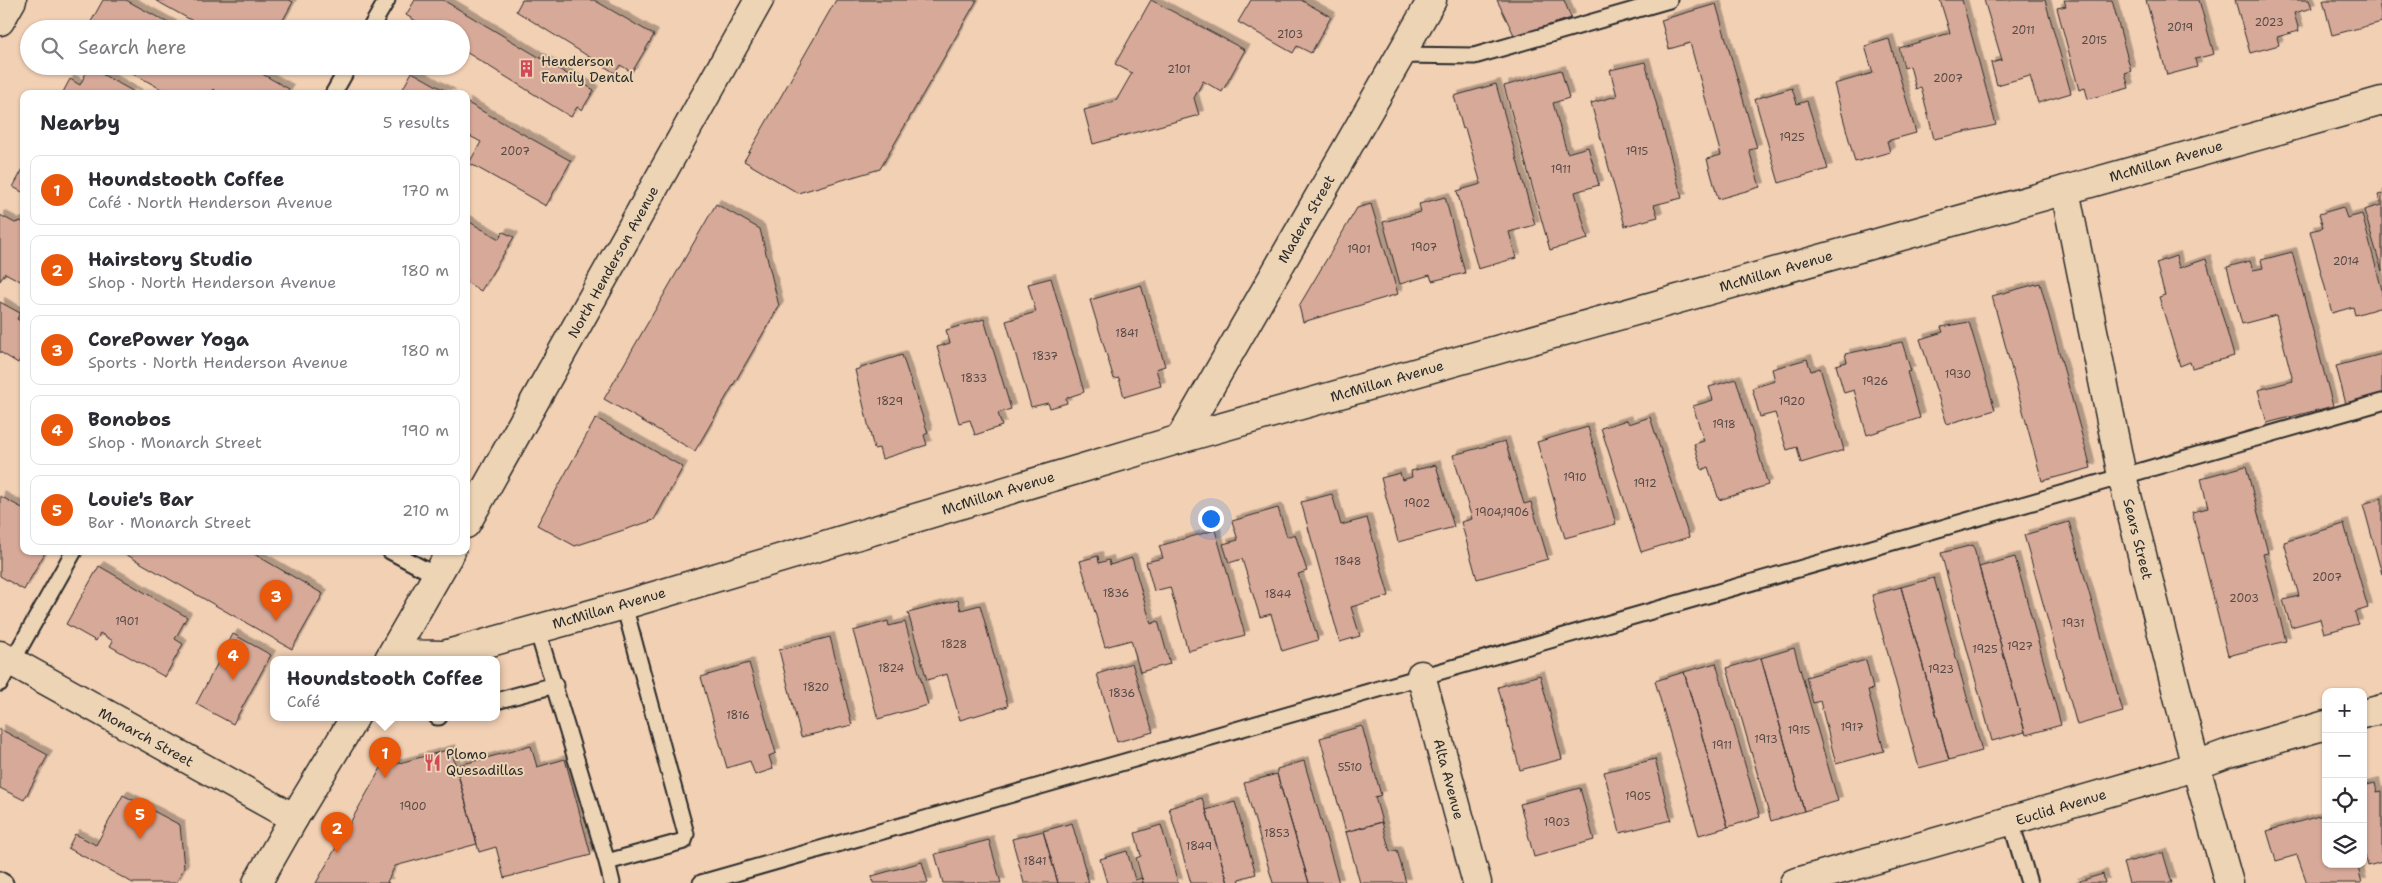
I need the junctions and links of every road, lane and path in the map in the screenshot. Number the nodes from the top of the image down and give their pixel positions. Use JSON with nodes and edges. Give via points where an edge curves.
{"nodes":[{"id":1,"x":12,"y":0,"type":"edge"},
{"id":2,"x":386,"y":0,"type":"edge"},
{"id":3,"x":758,"y":0,"type":"edge"},
{"id":4,"x":1432,"y":0,"type":"edge"},
{"id":5,"x":1669,"y":0,"type":"edge"},
{"id":6,"x":375,"y":20,"type":"edge"},
{"id":7,"x":0,"y":21,"type":"edge"},
{"id":8,"x":1400,"y":55,"type":"junction"},
{"id":9,"x":344,"y":75,"type":"edge"},
{"id":10,"x":335,"y":90,"type":"edge"},
{"id":11,"x":2382,"y":101,"type":"edge"},
{"id":12,"x":2065,"y":190,"type":"junction"},
{"id":13,"x":2382,"y":402,"type":"edge"},
{"id":14,"x":1180,"y":439,"type":"junction"},
{"id":15,"x":2122,"y":476,"type":"junction"},
{"id":16,"x":470,"y":517,"type":"edge"},
{"id":17,"x":72,"y":555,"type":"edge"},
{"id":18,"x":398,"y":555,"type":"edge"},
{"id":19,"x":449,"y":555,"type":"edge"},
{"id":20,"x":437,"y":576,"type":"junction"},
{"id":21,"x":624,"y":605,"type":"junction"},
{"id":22,"x":537,"y":629,"type":"junction"},
{"id":23,"x":392,"y":656,"type":"edge"},
{"id":24,"x":446,"y":656,"type":"edge"},
{"id":25,"x":4,"y":666,"type":"edge"},
{"id":26,"x":1421,"y":676,"type":"junction"},
{"id":27,"x":554,"y":685,"type":"junction"},
{"id":28,"x":500,"y":700,"type":"edge"},
{"id":29,"x":2382,"y":709,"type":"edge"},
{"id":30,"x":2367,"y":713,"type":"edge"},
{"id":31,"x":353,"y":721,"type":"edge"},
{"id":32,"x":2322,"y":726,"type":"edge"},
{"id":33,"x":2196,"y":767,"type":"junction"},
{"id":34,"x":294,"y":818,"type":"junction"},
{"id":35,"x":2011,"y":822,"type":"junction"},
{"id":36,"x":606,"y":862,"type":"junction"},
{"id":37,"x":0,"y":880,"type":"edge"},
{"id":38,"x":4,"y":883,"type":"edge"},
{"id":39,"x":257,"y":883,"type":"edge"},
{"id":40,"x":612,"y":883,"type":"edge"},
{"id":41,"x":701,"y":883,"type":"edge"},
{"id":42,"x":1477,"y":883,"type":"edge"},
{"id":43,"x":1794,"y":883,"type":"edge"},
{"id":44,"x":2029,"y":883,"type":"edge"},
{"id":45,"x":2229,"y":883,"type":"edge"}],
"edges":[{"from":1,"to":7,"type":"street"},
{"from":2,"to":6,"type":"lane"},
{"from":3,"to":16,"type":"street","name":"North Henderson Avenue"},
{"from":4,"to":8,"type":"street","name":"Madera Street"},
{"from":5,"to":8,"type":"lane","via":[[1474,56]]},
{"from":8,"to":14,"type":"street","name":"Madera Street"},
{"from":9,"to":10,"type":"lane"},
{"from":11,"to":12,"type":"street","name":"McMillan Avenue"},
{"from":12,"to":14,"type":"street","name":"McMillan Avenue"},
{"from":12,"to":15,"type":"street","name":"Sears Street"},
{"from":13,"to":15,"type":"lane"},
{"from":14,"to":21,"type":"street","name":"McMillan Avenue"},
{"from":15,"to":26,"type":"lane"},
{"from":15,"to":33,"type":"street","name":"Sears Street"},
{"from":17,"to":25,"type":"lane"},
{"from":18,"to":20,"type":"lane"},
{"from":19,"to":20,"type":"street"},
{"from":20,"to":23,"type":"street"},
{"from":21,"to":22,"type":"street","name":"McMillan Avenue"},
{"from":21,"to":36,"type":"lane","via":[[686,834],[684,841]]},
{"from":22,"to":24,"type":"street","name":"McMillan Avenue"},
{"from":22,"to":27,"type":"lane"},
{"from":25,"to":34,"type":"street","name":"Monarch Street"},
{"from":26,"to":41,"type":"lane"},
{"from":26,"to":42,"type":"street","name":"Alta Avenue"},
{"from":27,"to":28,"type":"lane"},
{"from":27,"to":36,"type":"lane"},
{"from":29,"to":30,"type":"street"},
{"from":31,"to":34,"type":"street"},
{"from":32,"to":33,"type":"street","name":"Euclid Avenue","via":[[2229,753]]},
{"from":33,"to":35,"type":"street","name":"Euclid Avenue"},
{"from":33,"to":45,"type":"street","name":"Sears Street"},
{"from":34,"to":39,"type":"street"},
{"from":35,"to":43,"type":"street","name":"Euclid Avenue"},
{"from":35,"to":44,"type":"lane"},
{"from":36,"to":40,"type":"lane"},
{"from":37,"to":38,"type":"lane"}]}
